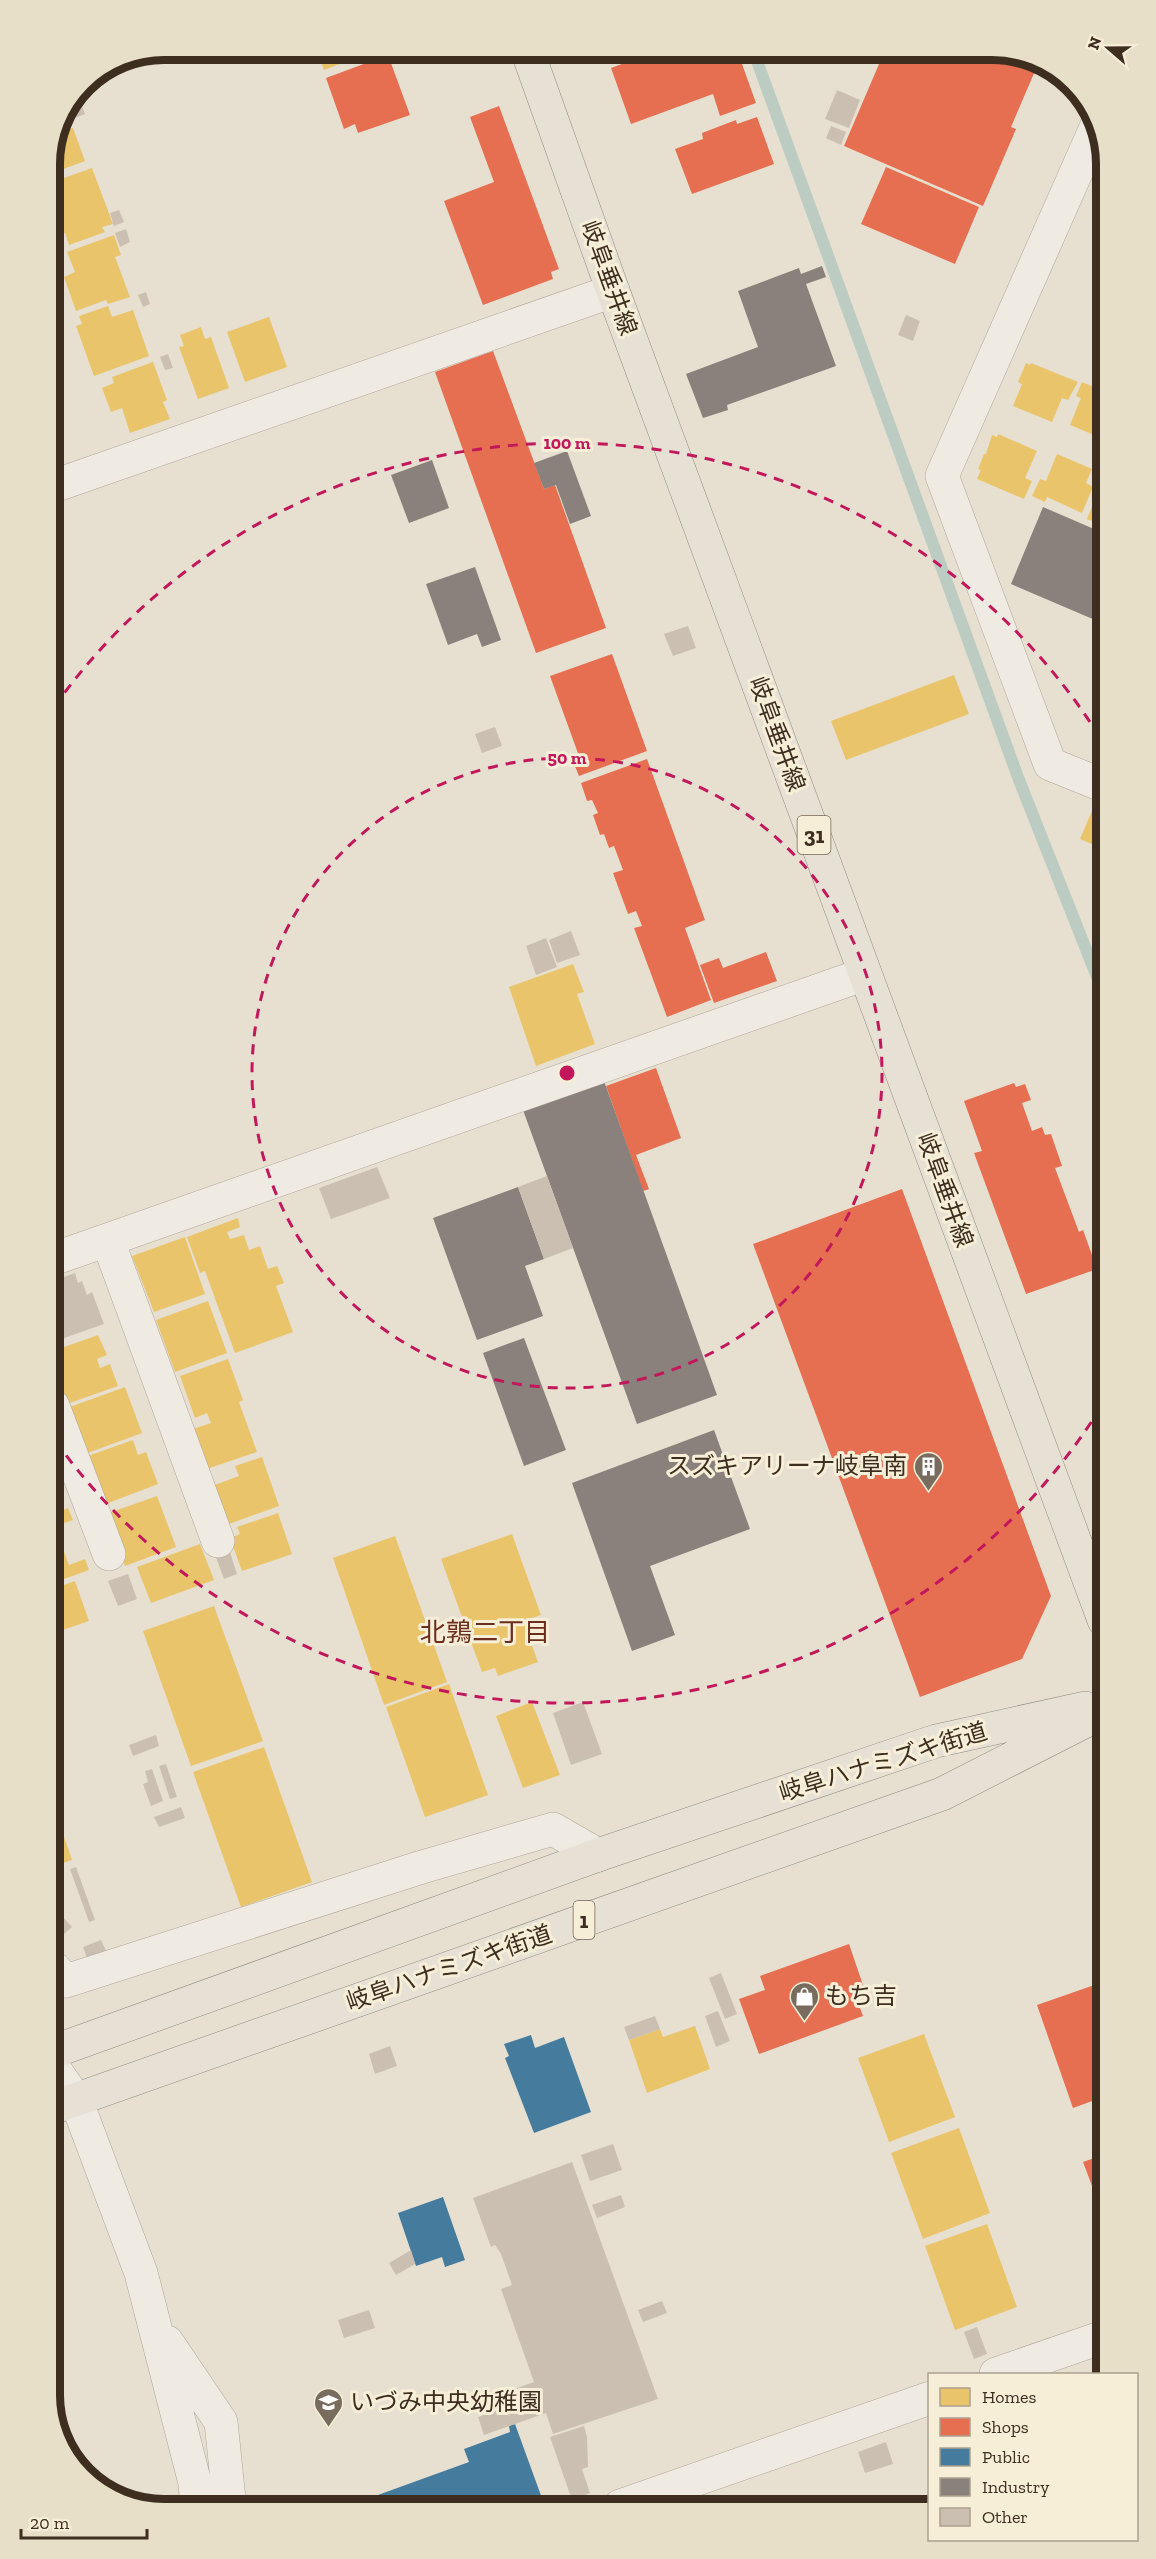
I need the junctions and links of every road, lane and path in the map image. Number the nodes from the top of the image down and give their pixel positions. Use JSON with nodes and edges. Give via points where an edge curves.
{"nodes":[{"id":1,"x":531,"y":60,"type":"edge"},
{"id":2,"x":1092,"y":136,"type":"edge"},
{"id":3,"x":613,"y":291,"type":"junction"},
{"id":4,"x":60,"y":484,"type":"edge"},
{"id":5,"x":1096,"y":783,"type":"edge"},
{"id":6,"x":865,"y":974,"type":"junction"},
{"id":7,"x":108,"y":1241,"type":"junction"},
{"id":8,"x":60,"y":1257,"type":"edge"},
{"id":9,"x":60,"y":1424,"type":"edge"},
{"id":10,"x":219,"y":1540,"type":"dead end"},
{"id":11,"x":109,"y":1554,"type":"dead end"},
{"id":12,"x":1096,"y":1598,"type":"edge"},
{"id":13,"x":1096,"y":1705,"type":"edge"},
{"id":14,"x":1096,"y":1717,"type":"edge"},
{"id":15,"x":598,"y":1856,"type":"junction"},
{"id":16,"x":60,"y":1974,"type":"edge"},
{"id":17,"x":60,"y":2049,"type":"edge"},
{"id":18,"x":60,"y":2087,"type":"edge"},
{"id":19,"x":65,"y":2104,"type":"edge"},
{"id":20,"x":154,"y":2323,"type":"junction"},
{"id":21,"x":1096,"y":2339,"type":"edge"},
{"id":22,"x":999,"y":2373,"type":"edge"},
{"id":23,"x":928,"y":2399,"type":"edge"},
{"id":24,"x":196,"y":2499,"type":"edge"},
{"id":25,"x":229,"y":2499,"type":"edge"},
{"id":26,"x":640,"y":2499,"type":"edge"}],
"edges":[{"from":1,"to":3,"type":"main road","name":"岐阜垂井線","number":"31"},
{"from":2,"to":5,"type":"street","via":[[942,476],[1050,764]]},
{"from":3,"to":4,"type":"street"},
{"from":3,"to":6,"type":"main road","name":"岐阜垂井線","number":"31"},
{"from":6,"to":7,"type":"street"},
{"from":6,"to":12,"type":"main road","name":"岐阜垂井線","number":"31"},
{"from":7,"to":8,"type":"street"},
{"from":7,"to":10,"type":"street"},
{"from":9,"to":11,"type":"street"},
{"from":13,"to":15,"type":"main road","name":"岐阜ハナミズキ街道","number":"1","via":[[936,1741]]},
{"from":14,"to":19,"type":"main road","name":"岐阜ハナミズキ街道","number":"1","via":[[942,1794]]},
{"from":15,"to":16,"type":"street","via":[[553,1829],[66,1981]]},
{"from":15,"to":17,"type":"main road","name":"岐阜ハナミズキ街道","number":"1"},
{"from":18,"to":19,"type":"street"},
{"from":19,"to":20,"type":"street","via":[[141,2273]]},
{"from":20,"to":24,"type":"street"},
{"from":20,"to":25,"type":"street","via":[[222,2422]]},
{"from":21,"to":22,"type":"street"},
{"from":23,"to":26,"type":"street"}]}
